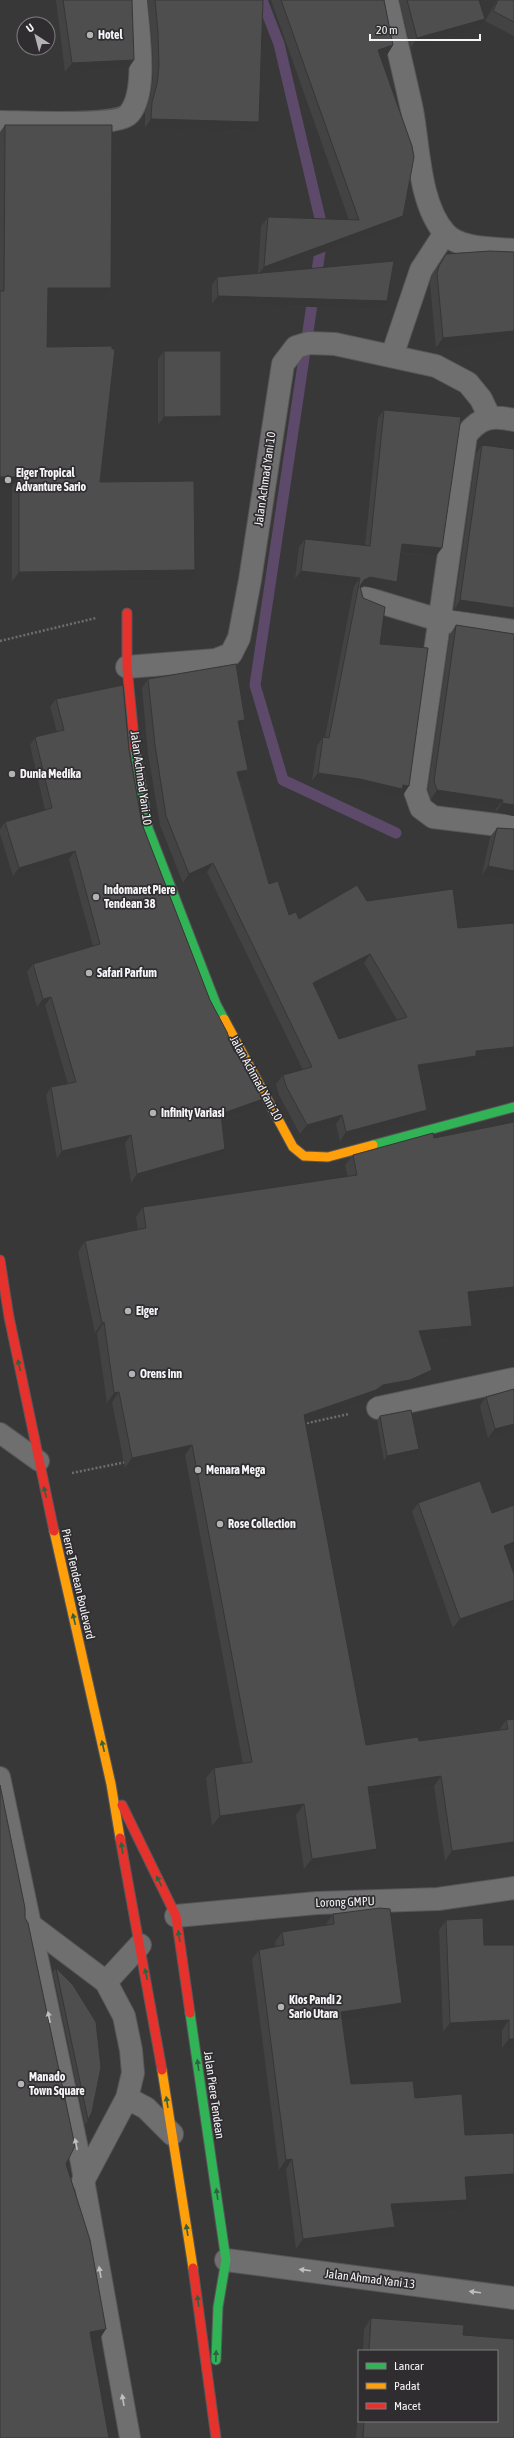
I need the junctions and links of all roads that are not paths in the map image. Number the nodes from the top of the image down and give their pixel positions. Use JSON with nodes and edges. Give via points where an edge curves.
{"nodes":[{"id":1,"x":136,"y":0,"type":"edge"},
{"id":2,"x":387,"y":0,"type":"edge"},
{"id":3,"x":0,"y":122,"type":"edge"},
{"id":4,"x":445,"y":233,"type":"junction"},
{"id":5,"x":514,"y":250,"type":"edge"},
{"id":6,"x":392,"y":356,"type":"junction"},
{"id":7,"x":490,"y":418,"type":"junction"},
{"id":8,"x":514,"y":420,"type":"edge"},
{"id":9,"x":366,"y":598,"type":"edge"},
{"id":10,"x":127,"y":618,"type":"road end"},
{"id":11,"x":439,"y":620,"type":"junction"},
{"id":12,"x":514,"y":631,"type":"edge"},
{"id":13,"x":127,"y":667,"type":"junction"},
{"id":14,"x":514,"y":826,"type":"edge"},
{"id":15,"x":514,"y":1107,"type":"edge"},
{"id":16,"x":0,"y":1260,"type":"edge"},
{"id":17,"x":514,"y":1379,"type":"edge"},
{"id":18,"x":378,"y":1408,"type":"edge"},
{"id":19,"x":0,"y":1433,"type":"edge"},
{"id":20,"x":40,"y":1470,"type":"junction"},
{"id":21,"x":0,"y":1777,"type":"edge"},
{"id":22,"x":111,"y":1784,"type":"junction"},
{"id":23,"x":514,"y":1888,"type":"edge"},
{"id":24,"x":133,"y":1914,"type":"joint"},
{"id":25,"x":176,"y":1916,"type":"junction"},
{"id":26,"x":29,"y":1924,"type":"junction"},
{"id":27,"x":140,"y":1945,"type":"junction"},
{"id":28,"x":106,"y":1982,"type":"junction"},
{"id":29,"x":128,"y":2098,"type":"junction"},
{"id":30,"x":172,"y":2134,"type":"junction"},
{"id":31,"x":83,"y":2181,"type":"junction"},
{"id":32,"x":226,"y":2260,"type":"junction"},
{"id":33,"x":514,"y":2298,"type":"edge"},
{"id":34,"x":214,"y":2423,"type":"junction"},
{"id":35,"x":130,"y":2438,"type":"edge"},
{"id":36,"x":216,"y":2438,"type":"edge"}],
"edges":[{"from":1,"to":3,"type":"street","via":[[140,79],[137,98],[129,114],[120,120]]},
{"from":2,"to":4,"type":"street","via":[[412,110],[422,178],[432,213]]},
{"from":4,"to":5,"type":"street","via":[[465,245]]},
{"from":4,"to":6,"type":"street","via":[[421,270]]},
{"from":6,"to":7,"type":"street","name":"Jalan Achmad Yani 10","via":[[436,366],[468,383],[481,399]]},
{"from":6,"to":13,"type":"street","name":"Jalan Achmad Yani 10","via":[[335,344],[309,343],[296,346],[289,353],[283,364],[279,385],[239,638],[231,654],[216,660]]},
{"from":7,"to":8,"type":"street"},
{"from":7,"to":11,"type":"street","via":[[476,423],[466,435]]},
{"from":9,"to":11,"type":"street"},
{"from":10,"to":13,"type":"main road"},
{"from":11,"to":12,"type":"street"},
{"from":11,"to":14,"type":"street","via":[[415,791],[417,801],[421,808],[433,817]]},
{"from":13,"to":15,"type":"main road","name":"Jalan Achmad Yani 10","via":[[136,756],[148,828],[216,1004],[293,1147],[304,1156],[328,1157]]},
{"from":20,"to":16,"type":"main road","name":"Pierre Tendean Boulevard","one_way":true},
{"from":17,"to":18,"type":"street"},
{"from":19,"to":20,"type":"lane"},
{"from":22,"to":20,"type":"main road","name":"Pierre Tendean Boulevard","one_way":true},
{"from":21,"to":26,"type":"lane"},
{"from":24,"to":22,"type":"main road","name":"Pierre Tendean Boulevard","one_way":true},
{"from":25,"to":22,"type":"main road","name":"Jalan Piere Tendean","one_way":true},
{"from":23,"to":25,"type":"street","name":"Lorong GMPU","via":[[438,1899],[317,1903]]},
{"from":24,"to":27,"type":"main road","name":"Jalan Piere Tendean"},
{"from":32,"to":25,"type":"main road","name":"Jalan Piere Tendean","one_way":true},
{"from":26,"to":28,"type":"street"},
{"from":31,"to":26,"type":"lane","one_way":true},
{"from":27,"to":28,"type":"street"},
{"from":30,"to":27,"type":"main road","name":"Jalan Piere Tendean","one_way":true,"via":[[153,2009]]},
{"from":28,"to":29,"type":"street","via":[[124,2016],[131,2050],[133,2073]]},
{"from":29,"to":30,"type":"street","via":[[146,2108]]},
{"from":29,"to":31,"type":"street"},
{"from":34,"to":30,"type":"main road","name":"Jalan Piere Tendean","one_way":true},
{"from":35,"to":31,"type":"lane","one_way":true},
{"from":33,"to":32,"type":"street","name":"Jalan Ahmad Yani 13","one_way":true},
{"from":34,"to":32,"type":"main road","name":"Jalan Piere Tendean","one_way":true,"via":[[218,2307]]},
{"from":34,"to":36,"type":"main road","name":"Jalan Piere Tendean"}]}
